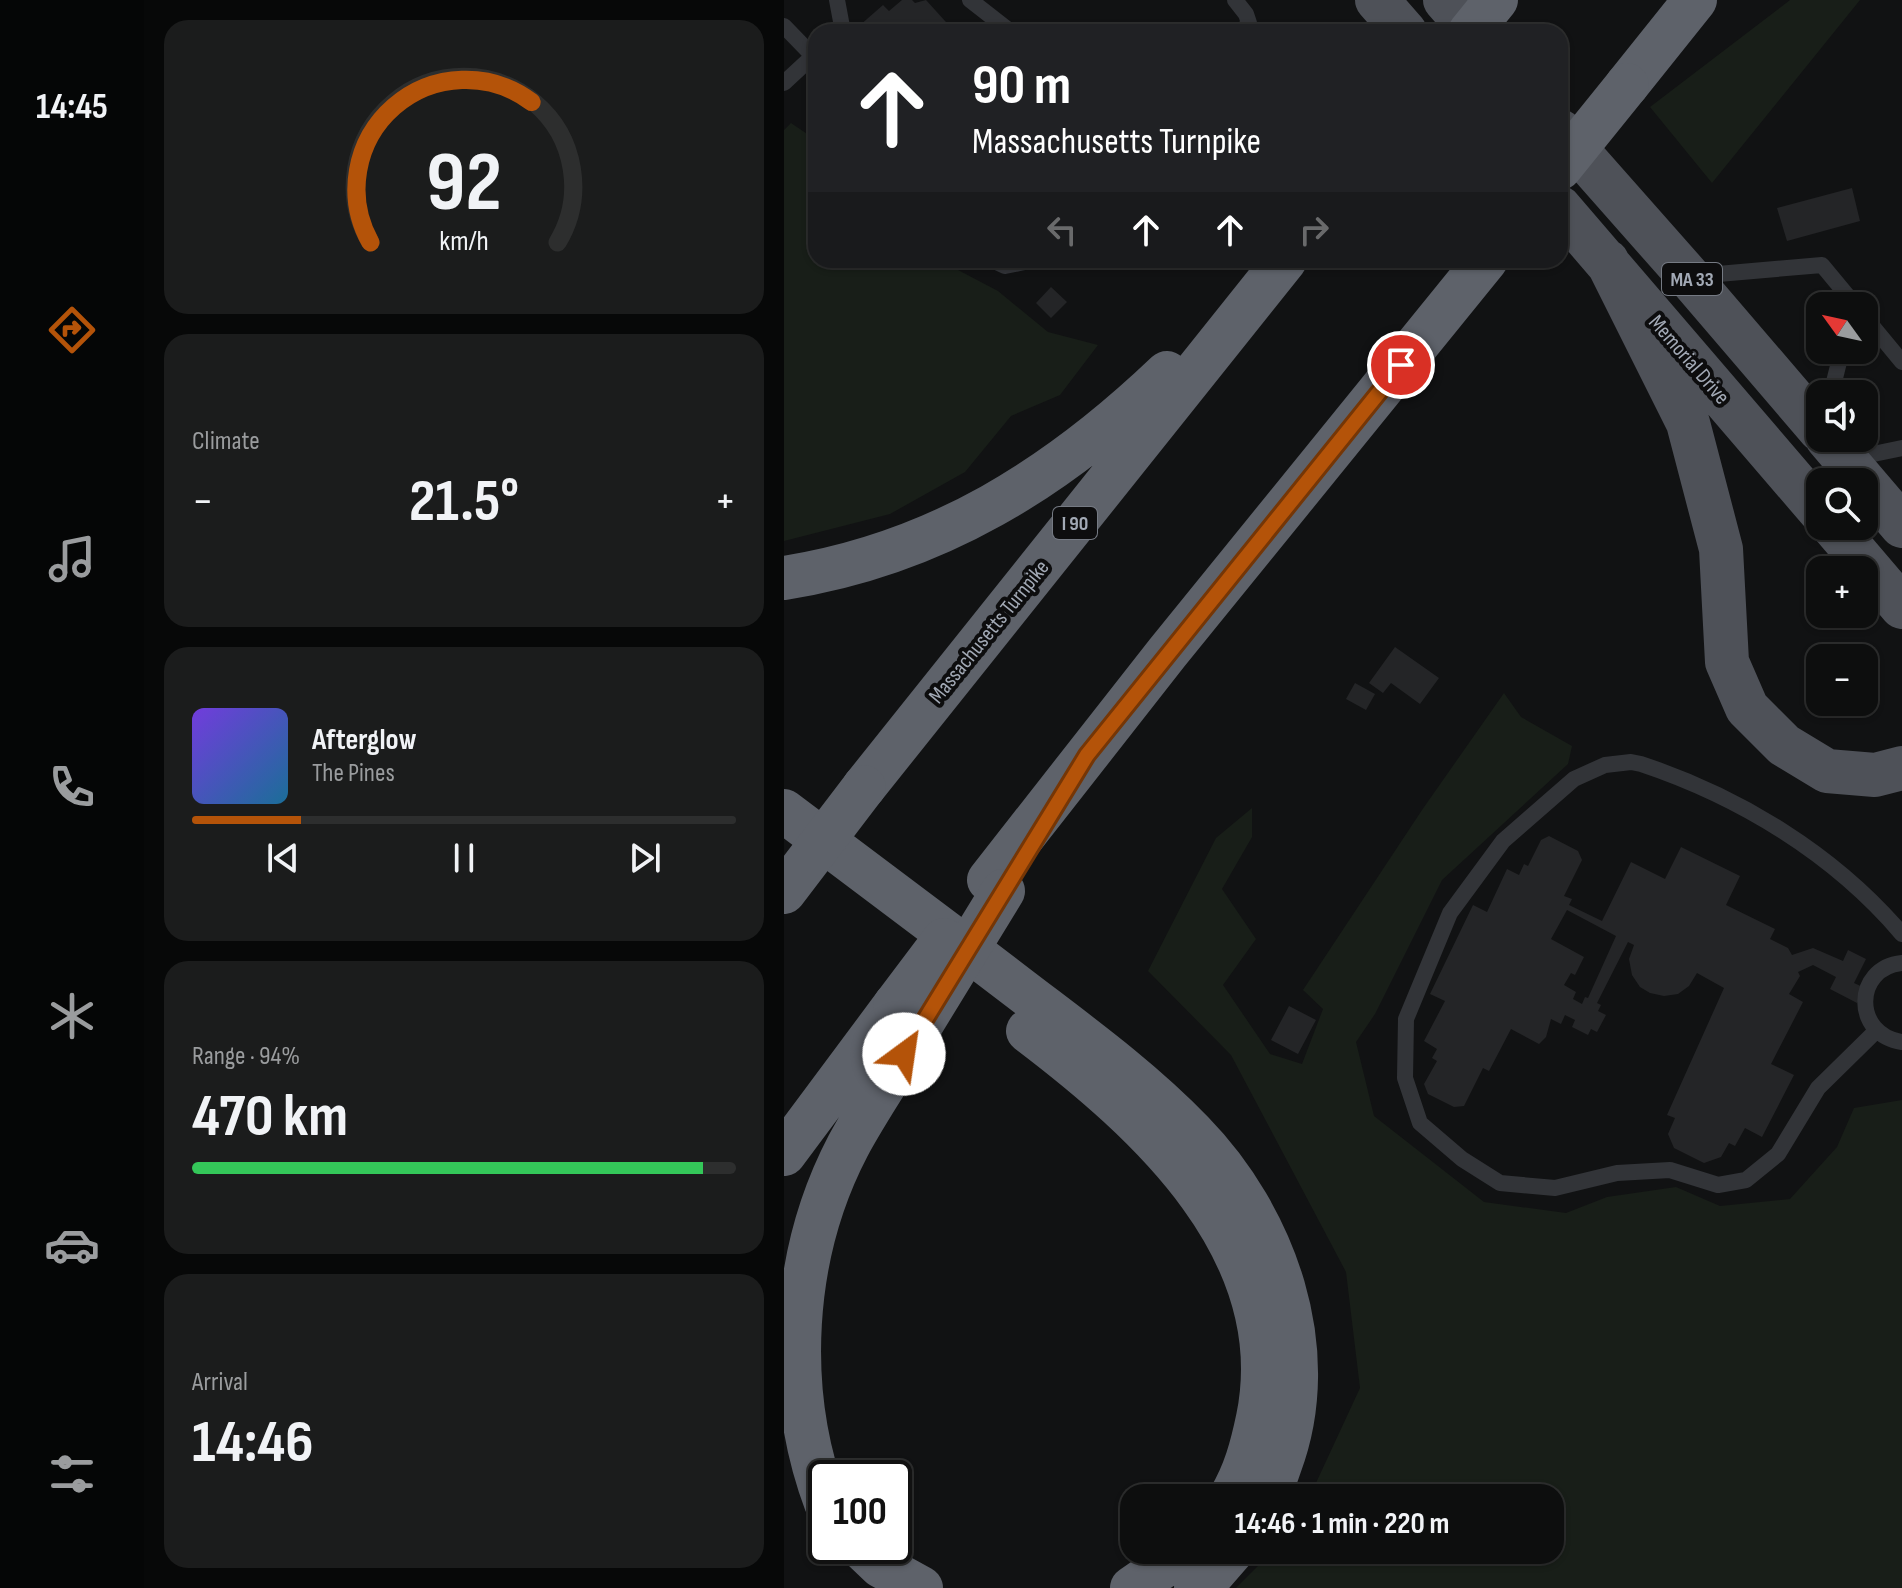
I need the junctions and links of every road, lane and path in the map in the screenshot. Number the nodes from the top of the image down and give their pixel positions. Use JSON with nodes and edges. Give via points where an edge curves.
{"nodes":[{"id":1,"x":837,"y":0,"type":"edge"},
{"id":2,"x":970,"y":0,"type":"edge"},
{"id":3,"x":1235,"y":0,"type":"edge"},
{"id":4,"x":1377,"y":0,"type":"edge"},
{"id":5,"x":1445,"y":0,"type":"edge"},
{"id":6,"x":1496,"y":0,"type":"edge"},
{"id":7,"x":1695,"y":0,"type":"edge"},
{"id":8,"x":842,"y":24,"type":"edge"},
{"id":9,"x":1001,"y":24,"type":"edge"},
{"id":10,"x":1248,"y":24,"type":"edge"},
{"id":11,"x":1398,"y":24,"type":"edge"},
{"id":12,"x":1465,"y":24,"type":"edge"},
{"id":13,"x":1478,"y":24,"type":"edge"},
{"id":14,"x":784,"y":26,"type":"edge"},
{"id":15,"x":808,"y":51,"type":"edge"},
{"id":16,"x":808,"y":61,"type":"edge"},
{"id":17,"x":784,"y":83,"type":"edge"},
{"id":18,"x":1568,"y":140,"type":"edge"},
{"id":19,"x":1568,"y":158,"type":"edge"},
{"id":20,"x":1568,"y":217,"type":"edge"},
{"id":21,"x":1607,"y":261,"type":"junction"},
{"id":22,"x":1277,"y":268,"type":"edge"},
{"id":23,"x":1279,"y":268,"type":"edge"},
{"id":24,"x":1480,"y":268,"type":"edge"},
{"id":25,"x":1689,"y":277,"type":"junction"},
{"id":26,"x":1844,"y":292,"type":"edge"},
{"id":27,"x":1878,"y":333,"type":"edge"},
{"id":28,"x":1902,"y":362,"type":"edge"},
{"id":29,"x":1806,"y":414,"type":"edge"},
{"id":30,"x":1878,"y":446,"type":"edge"},
{"id":31,"x":1902,"y":448,"type":"edge"},
{"id":32,"x":1839,"y":452,"type":"edge"},
{"id":33,"x":1806,"y":495,"type":"edge"},
{"id":34,"x":1902,"y":526,"type":"edge"},
{"id":35,"x":1845,"y":540,"type":"edge"},
{"id":36,"x":784,"y":578,"type":"edge"},
{"id":37,"x":1902,"y":607,"type":"edge"},
{"id":38,"x":1902,"y":768,"type":"edge"},
{"id":39,"x":784,"y":811,"type":"edge"},
{"id":40,"x":784,"y":846,"type":"edge"},
{"id":41,"x":784,"y":892,"type":"edge"},
{"id":42,"x":1902,"y":934,"type":"edge"},
{"id":43,"x":1902,"y":963,"type":"edge"},
{"id":44,"x":908,"y":1015,"type":"junction"},
{"id":45,"x":1877,"y":1030,"type":"junction"},
{"id":46,"x":1902,"y":1042,"type":"edge"},
{"id":47,"x":784,"y":1154,"type":"edge"},
{"id":48,"x":808,"y":1466,"type":"edge"},
{"id":49,"x":1238,"y":1484,"type":"edge"},
{"id":50,"x":1272,"y":1484,"type":"edge"},
{"id":51,"x":879,"y":1564,"type":"edge"},
{"id":52,"x":1167,"y":1564,"type":"edge"},
{"id":53,"x":1221,"y":1564,"type":"edge"},
{"id":54,"x":921,"y":1588,"type":"edge"},
{"id":55,"x":1132,"y":1588,"type":"edge"},
{"id":56,"x":1196,"y":1588,"type":"edge"}],
"edges":[{"from":1,"to":8,"type":"lane"},
{"from":2,"to":9,"type":"lane"},
{"from":3,"to":10,"type":"lane"},
{"from":4,"to":11,"type":"main road"},
{"from":5,"to":12,"type":"main road"},
{"from":6,"to":13,"type":"highway","bridge":true},
{"from":7,"to":19,"type":"highway","bridge":true},
{"from":14,"to":15,"type":"lane"},
{"from":16,"to":17,"type":"lane"},
{"from":18,"to":25,"type":"main road","number":"MA 33"},
{"from":20,"to":21,"type":"main road","name":"Memorial Drive","number":"MA 33"},
{"from":21,"to":33,"type":"main road","name":"Memorial Drive","number":"MA 33"},
{"from":21,"to":38,"type":"main road","via":[[1688,423],[1721,549],[1727,662],[1747,708],[1784,745],[1827,771],[1875,775]]},
{"from":22,"to":36,"type":"highway","via":[[1125,413],[1055,468],[965,522],[874,557]]},
{"from":23,"to":41,"type":"highway","name":"Massachusetts Turnpike","number":"I 90","bridge":true},
{"from":24,"to":44,"type":"highway","bridge":true,"via":[[1087,755]]},
{"from":25,"to":26,"type":"lane","via":[[1822,265]]},
{"from":25,"to":29,"type":"main road","number":"MA 33"},
{"from":27,"to":28,"type":"lane"},
{"from":30,"to":31,"type":"lane"},
{"from":32,"to":34,"type":"main road","number":"MA 33"},
{"from":35,"to":37,"type":"main road"},
{"from":39,"to":50,"type":"highway","via":[[1102,1051],[1193,1133],[1240,1192],[1270,1248],[1292,1319],[1298,1374],[1290,1438]]},
{"from":40,"to":49,"type":"highway","via":[[1051,1048],[1152,1135],[1201,1193],[1232,1244],[1263,1347],[1262,1397]]},
{"from":42,"to":45,"type":"lane","via":[[1873,899],[1827,863],[1720,794],[1641,764],[1605,765],[1574,779],[1503,841],[1450,913],[1406,1019],[1405,1078],[1420,1123],[1500,1183],[1555,1188],[1617,1173],[1670,1170],[1718,1185],[1746,1180],[1778,1154],[1818,1088]]},
{"from":43,"to":45,"type":"lane","via":[[1884,968],[1867,988],[1866,1014]]},
{"from":44,"to":47,"type":"highway"},
{"from":44,"to":48,"type":"highway","via":[[818,1212],[795,1289],[787,1343],[790,1400],[798,1445]]},
{"from":45,"to":46,"type":"lane"},
{"from":51,"to":54,"type":"highway"},
{"from":52,"to":55,"type":"highway"},
{"from":53,"to":56,"type":"highway"}]}
